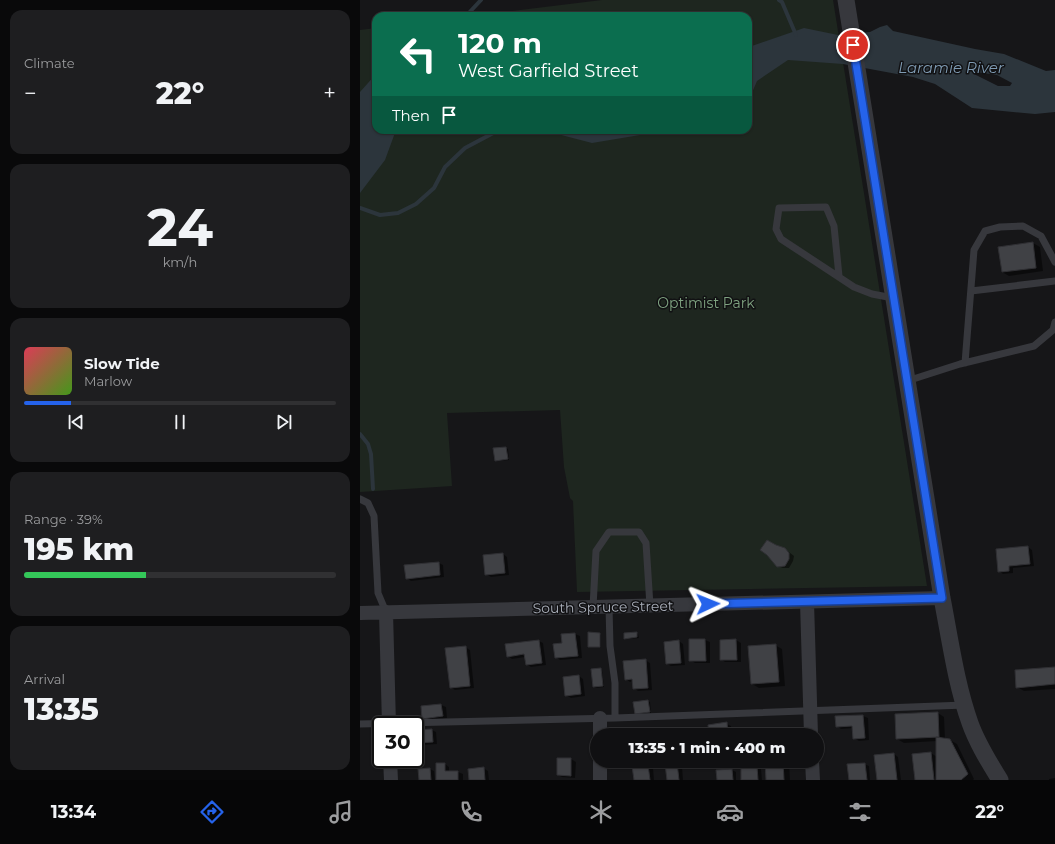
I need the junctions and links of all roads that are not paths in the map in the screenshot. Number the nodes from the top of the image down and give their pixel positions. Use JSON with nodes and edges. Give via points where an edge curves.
{"nodes":[{"id":1,"x":846,"y":0,"type":"edge"},
{"id":2,"x":1055,"y":262,"type":"edge"},
{"id":3,"x":839,"y":276,"type":"junction"},
{"id":4,"x":1055,"y":281,"type":"edge"},
{"id":5,"x":971,"y":291,"type":"junction"},
{"id":6,"x":893,"y":298,"type":"junction"},
{"id":7,"x":1055,"y":322,"type":"edge"},
{"id":8,"x":966,"y":363,"type":"junction"},
{"id":9,"x":906,"y":381,"type":"junction"},
{"id":10,"x":360,"y":499,"type":"edge"},
{"id":11,"x":942,"y":598,"type":"junction"},
{"id":12,"x":807,"y":602,"type":"junction"},
{"id":13,"x":650,"y":606,"type":"junction"},
{"id":14,"x":593,"y":607,"type":"junction"},
{"id":15,"x":609,"y":607,"type":"junction"},
{"id":16,"x":386,"y":612,"type":"junction"},
{"id":17,"x":360,"y":613,"type":"edge"},
{"id":18,"x":965,"y":706,"type":"junction"},
{"id":19,"x":811,"y":711,"type":"junction"},
{"id":20,"x":389,"y":716,"type":"edge"},
{"id":21,"x":600,"y":718,"type":"junction"},
{"id":22,"x":615,"y":718,"type":"junction"},
{"id":23,"x":424,"y":723,"type":"edge"},
{"id":24,"x":360,"y":724,"type":"edge"},
{"id":25,"x":372,"y":724,"type":"edge"},
{"id":26,"x":600,"y":728,"type":"edge"},
{"id":27,"x":811,"y":728,"type":"edge"},
{"id":28,"x":390,"y":768,"type":"edge"},
{"id":29,"x":600,"y":768,"type":"edge"},
{"id":30,"x":812,"y":768,"type":"edge"},
{"id":31,"x":391,"y":780,"type":"edge"},
{"id":32,"x":600,"y":780,"type":"edge"},
{"id":33,"x":813,"y":780,"type":"edge"},
{"id":34,"x":1000,"y":780,"type":"edge"}],
"edges":[{"from":1,"to":6,"type":"street"},
{"from":2,"to":5,"type":"lane","via":[[1041,236],[1024,226],[1000,227],[985,231],[974,250]]},
{"from":3,"to":3,"type":"lane","via":[[782,239],[776,229],[779,208],[826,206],[834,226]]},
{"from":3,"to":6,"type":"lane","via":[[854,287]]},
{"from":4,"to":5,"type":"lane"},
{"from":5,"to":8,"type":"lane"},
{"from":6,"to":9,"type":"street"},
{"from":7,"to":8,"type":"lane","via":[[1053,330],[1034,346]]},
{"from":8,"to":9,"type":"lane"},
{"from":9,"to":11,"type":"street"},
{"from":10,"to":16,"type":"lane","via":[[368,504],[374,516],[378,593]]},
{"from":11,"to":12,"type":"street","name":"South Spruce Street"},
{"from":11,"to":18,"type":"street"},
{"from":12,"to":13,"type":"street","name":"South Spruce Street"},
{"from":12,"to":19,"type":"street"},
{"from":13,"to":14,"type":"lane","via":[[646,543],[639,532],[624,531],[609,532],[596,551]]},
{"from":13,"to":15,"type":"street","name":"South Spruce Street"},
{"from":14,"to":15,"type":"street","name":"South Spruce Street"},
{"from":14,"to":16,"type":"street","name":"South Spruce Street"},
{"from":15,"to":22,"type":"lane"},
{"from":16,"to":17,"type":"street","name":"South Spruce Street"},
{"from":16,"to":20,"type":"street"},
{"from":18,"to":19,"type":"lane"},
{"from":18,"to":34,"type":"street","via":[[982,750]]},
{"from":19,"to":22,"type":"lane"},
{"from":19,"to":27,"type":"street"},
{"from":21,"to":22,"type":"lane"},
{"from":21,"to":23,"type":"lane"},
{"from":21,"to":26,"type":"street"},
{"from":24,"to":25,"type":"lane"},
{"from":28,"to":31,"type":"street"},
{"from":29,"to":32,"type":"street"},
{"from":30,"to":33,"type":"street"}]}
